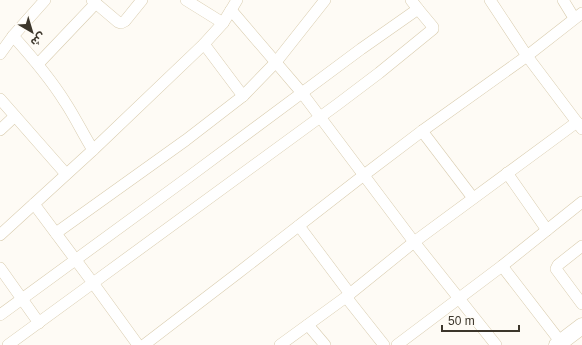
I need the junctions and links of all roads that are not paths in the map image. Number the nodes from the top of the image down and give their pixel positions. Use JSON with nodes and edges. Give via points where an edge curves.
{"nodes":[{"id":1,"x":45,"y":0,"type":"edge"},
{"id":2,"x":142,"y":0,"type":"edge"},
{"id":3,"x":186,"y":0,"type":"edge"},
{"id":4,"x":325,"y":0,"type":"edge"},
{"id":5,"x":490,"y":0,"type":"edge"},
{"id":6,"x":563,"y":0,"type":"edge"},
{"id":7,"x":94,"y":2,"type":"edge"},
{"id":8,"x":234,"y":3,"type":"edge"},
{"id":9,"x":415,"y":5,"type":"edge"},
{"id":10,"x":578,"y":16,"type":"edge"},
{"id":11,"x":223,"y":23,"type":"junction"},
{"id":12,"x":13,"y":36,"type":"junction"},
{"id":13,"x":204,"y":44,"type":"junction"},
{"id":14,"x":0,"y":54,"type":"edge"},
{"id":15,"x":527,"y":56,"type":"junction"},
{"id":16,"x":276,"y":62,"type":"junction"},
{"id":17,"x":38,"y":64,"type":"junction"},
{"id":18,"x":302,"y":93,"type":"junction"},
{"id":19,"x":243,"y":96,"type":"junction"},
{"id":20,"x":0,"y":99,"type":"edge"},
{"id":21,"x":15,"y":116,"type":"junction"},
{"id":22,"x":320,"y":117,"type":"junction"},
{"id":23,"x":579,"y":125,"type":"edge"},
{"id":24,"x":0,"y":130,"type":"edge"},
{"id":25,"x":422,"y":131,"type":"junction"},
{"id":26,"x":92,"y":150,"type":"junction"},
{"id":27,"x":507,"y":173,"type":"junction"},
{"id":28,"x":66,"y":174,"type":"junction"},
{"id":29,"x":364,"y":175,"type":"junction"},
{"id":30,"x":473,"y":198,"type":"junction"},
{"id":31,"x":34,"y":204,"type":"junction"},
{"id":32,"x":582,"y":204,"type":"edge"},
{"id":33,"x":299,"y":226,"type":"junction"},
{"id":34,"x":547,"y":230,"type":"junction"},
{"id":35,"x":56,"y":233,"type":"junction"},
{"id":36,"x":0,"y":235,"type":"edge"},
{"id":37,"x":414,"y":242,"type":"junction"},
{"id":38,"x":582,"y":246,"type":"edge"},
{"id":39,"x":76,"y":260,"type":"junction"},
{"id":40,"x":502,"y":266,"type":"junction"},
{"id":41,"x":0,"y":268,"type":"edge"},
{"id":42,"x":93,"y":283,"type":"junction"},
{"id":43,"x":348,"y":296,"type":"junction"},
{"id":44,"x":22,"y":298,"type":"junction"},
{"id":45,"x":459,"y":299,"type":"junction"},
{"id":46,"x":582,"y":304,"type":"edge"},
{"id":47,"x":0,"y":315,"type":"edge"},
{"id":48,"x":39,"y":323,"type":"junction"},
{"id":49,"x":308,"y":324,"type":"junction"},
{"id":50,"x":582,"y":326,"type":"edge"},
{"id":51,"x":560,"y":344,"type":"edge"},
{"id":52,"x":8,"y":345,"type":"edge"},
{"id":53,"x":138,"y":345,"type":"edge"},
{"id":54,"x":144,"y":345,"type":"edge"},
{"id":55,"x":280,"y":345,"type":"edge"},
{"id":56,"x":325,"y":345,"type":"edge"},
{"id":57,"x":384,"y":345,"type":"edge"},
{"id":58,"x":397,"y":345,"type":"edge"},
{"id":59,"x":496,"y":345,"type":"edge"}],
"edges":[{"from":1,"to":12,"type":"street"},
{"from":2,"to":7,"type":"street","via":[[121,23]]},
{"from":3,"to":11,"type":"street"},
{"from":4,"to":16,"type":"street"},
{"from":5,"to":15,"type":"street"},
{"from":6,"to":10,"type":"street"},
{"from":7,"to":17,"type":"street"},
{"from":8,"to":11,"type":"street"},
{"from":8,"to":16,"type":"street"},
{"from":9,"to":18,"type":"street"},
{"from":9,"to":22,"type":"street","via":[[433,29]]},
{"from":10,"to":15,"type":"street"},
{"from":11,"to":13,"type":"street"},
{"from":12,"to":14,"type":"street"},
{"from":12,"to":17,"type":"street"},
{"from":13,"to":19,"type":"street"},
{"from":13,"to":26,"type":"street"},
{"from":15,"to":23,"type":"street"},
{"from":15,"to":25,"type":"street"},
{"from":16,"to":18,"type":"street"},
{"from":16,"to":19,"type":"street"},
{"from":17,"to":26,"type":"street","via":[[66,103]]},
{"from":18,"to":22,"type":"street"},
{"from":18,"to":39,"type":"street"},
{"from":19,"to":35,"type":"street"},
{"from":20,"to":21,"type":"street"},
{"from":21,"to":24,"type":"street"},
{"from":21,"to":28,"type":"street"},
{"from":22,"to":29,"type":"street"},
{"from":22,"to":42,"type":"street"},
{"from":23,"to":27,"type":"street"},
{"from":25,"to":29,"type":"street"},
{"from":25,"to":30,"type":"street"},
{"from":26,"to":28,"type":"street"},
{"from":27,"to":30,"type":"street"},
{"from":27,"to":34,"type":"street"},
{"from":28,"to":31,"type":"street"},
{"from":29,"to":33,"type":"street"},
{"from":29,"to":37,"type":"street"},
{"from":30,"to":37,"type":"street"},
{"from":31,"to":35,"type":"street"},
{"from":31,"to":36,"type":"street"},
{"from":32,"to":34,"type":"street"},
{"from":33,"to":43,"type":"street"},
{"from":33,"to":54,"type":"street"},
{"from":34,"to":40,"type":"street"},
{"from":35,"to":39,"type":"street"},
{"from":37,"to":43,"type":"street"},
{"from":37,"to":45,"type":"street"},
{"from":38,"to":46,"type":"street","via":[[556,269]]},
{"from":39,"to":42,"type":"street"},
{"from":39,"to":44,"type":"street"},
{"from":40,"to":45,"type":"street"},
{"from":40,"to":51,"type":"street"},
{"from":41,"to":44,"type":"street"},
{"from":42,"to":48,"type":"street"},
{"from":42,"to":53,"type":"street"},
{"from":43,"to":49,"type":"street"},
{"from":43,"to":57,"type":"street"},
{"from":44,"to":47,"type":"street"},
{"from":44,"to":48,"type":"street"},
{"from":45,"to":58,"type":"street"},
{"from":45,"to":59,"type":"street"},
{"from":48,"to":52,"type":"street"},
{"from":49,"to":55,"type":"street"},
{"from":49,"to":56,"type":"street"},
{"from":50,"to":51,"type":"street"}]}
